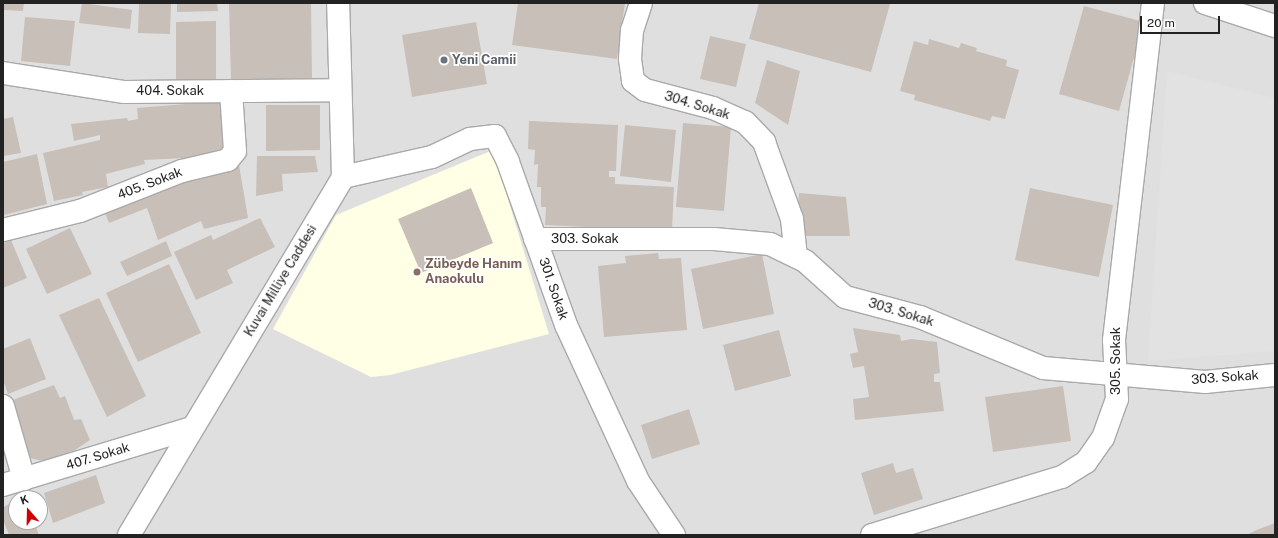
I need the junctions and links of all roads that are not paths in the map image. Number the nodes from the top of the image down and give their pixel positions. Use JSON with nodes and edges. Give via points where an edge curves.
{"nodes":[{"id":1,"x":338,"y":3,"type":"edge"},
{"id":2,"x":641,"y":3,"type":"edge"},
{"id":3,"x":1153,"y":3,"type":"edge"},
{"id":4,"x":1213,"y":4,"type":"edge"},
{"id":5,"x":1275,"y":26,"type":"edge"},
{"id":6,"x":3,"y":73,"type":"edge"},
{"id":7,"x":339,"y":90,"type":"junction"},
{"id":8,"x":231,"y":91,"type":"junction"},
{"id":9,"x":343,"y":177,"type":"junction"},
{"id":10,"x":3,"y":230,"type":"edge"},
{"id":11,"x":535,"y":239,"type":"junction"},
{"id":12,"x":796,"y":256,"type":"junction"},
{"id":13,"x":1275,"y":375,"type":"edge"},
{"id":14,"x":1116,"y":376,"type":"junction"},
{"id":15,"x":3,"y":406,"type":"edge"},
{"id":16,"x":192,"y":428,"type":"junction"},
{"id":17,"x":24,"y":479,"type":"junction"},
{"id":18,"x":3,"y":485,"type":"edge"},
{"id":19,"x":129,"y":535,"type":"edge"},
{"id":20,"x":674,"y":535,"type":"edge"},
{"id":21,"x":872,"y":535,"type":"edge"}],
"edges":[{"from":1,"to":7,"type":"street"},
{"from":2,"to":12,"type":"street","name":"304. Sokak","via":[[632,30],[630,59],[633,82],[645,90],[712,108],[745,122],[764,142],[792,219]]},
{"from":3,"to":14,"type":"street","name":"305. Sokak","via":[[1114,340]]},
{"from":4,"to":5,"type":"street"},
{"from":6,"to":8,"type":"street","name":"404. Sokak","via":[[125,92]]},
{"from":7,"to":8,"type":"street","name":"404. Sokak"},
{"from":7,"to":9,"type":"street"},
{"from":8,"to":10,"type":"street","name":"405. Sokak","via":[[235,151],[228,160],[182,171],[80,211]]},
{"from":9,"to":11,"type":"street","name":"301. Sokak","via":[[432,157],[470,139],[495,136],[508,162]]},
{"from":9,"to":16,"type":"street","name":"Kuvai Milliye Caddesi"},
{"from":11,"to":12,"type":"street","name":"303. Sokak","via":[[714,239],[770,244]]},
{"from":11,"to":20,"type":"street","name":"301. Sokak","via":[[566,325],[632,467]]},
{"from":12,"to":14,"type":"street","name":"303. Sokak","via":[[845,297],[920,317],[1043,368]]},
{"from":13,"to":14,"type":"street","name":"303. Sokak","via":[[1205,382]]},
{"from":14,"to":21,"type":"street","name":"305. Sokak","via":[[1117,399],[1104,438],[1086,462],[1062,477]]},
{"from":15,"to":17,"type":"street"},
{"from":16,"to":17,"type":"street","name":"407. Sokak"},
{"from":16,"to":19,"type":"street","name":"Kuvai Milliye Caddesi"},
{"from":17,"to":18,"type":"street","name":"407. Sokak"}]}
